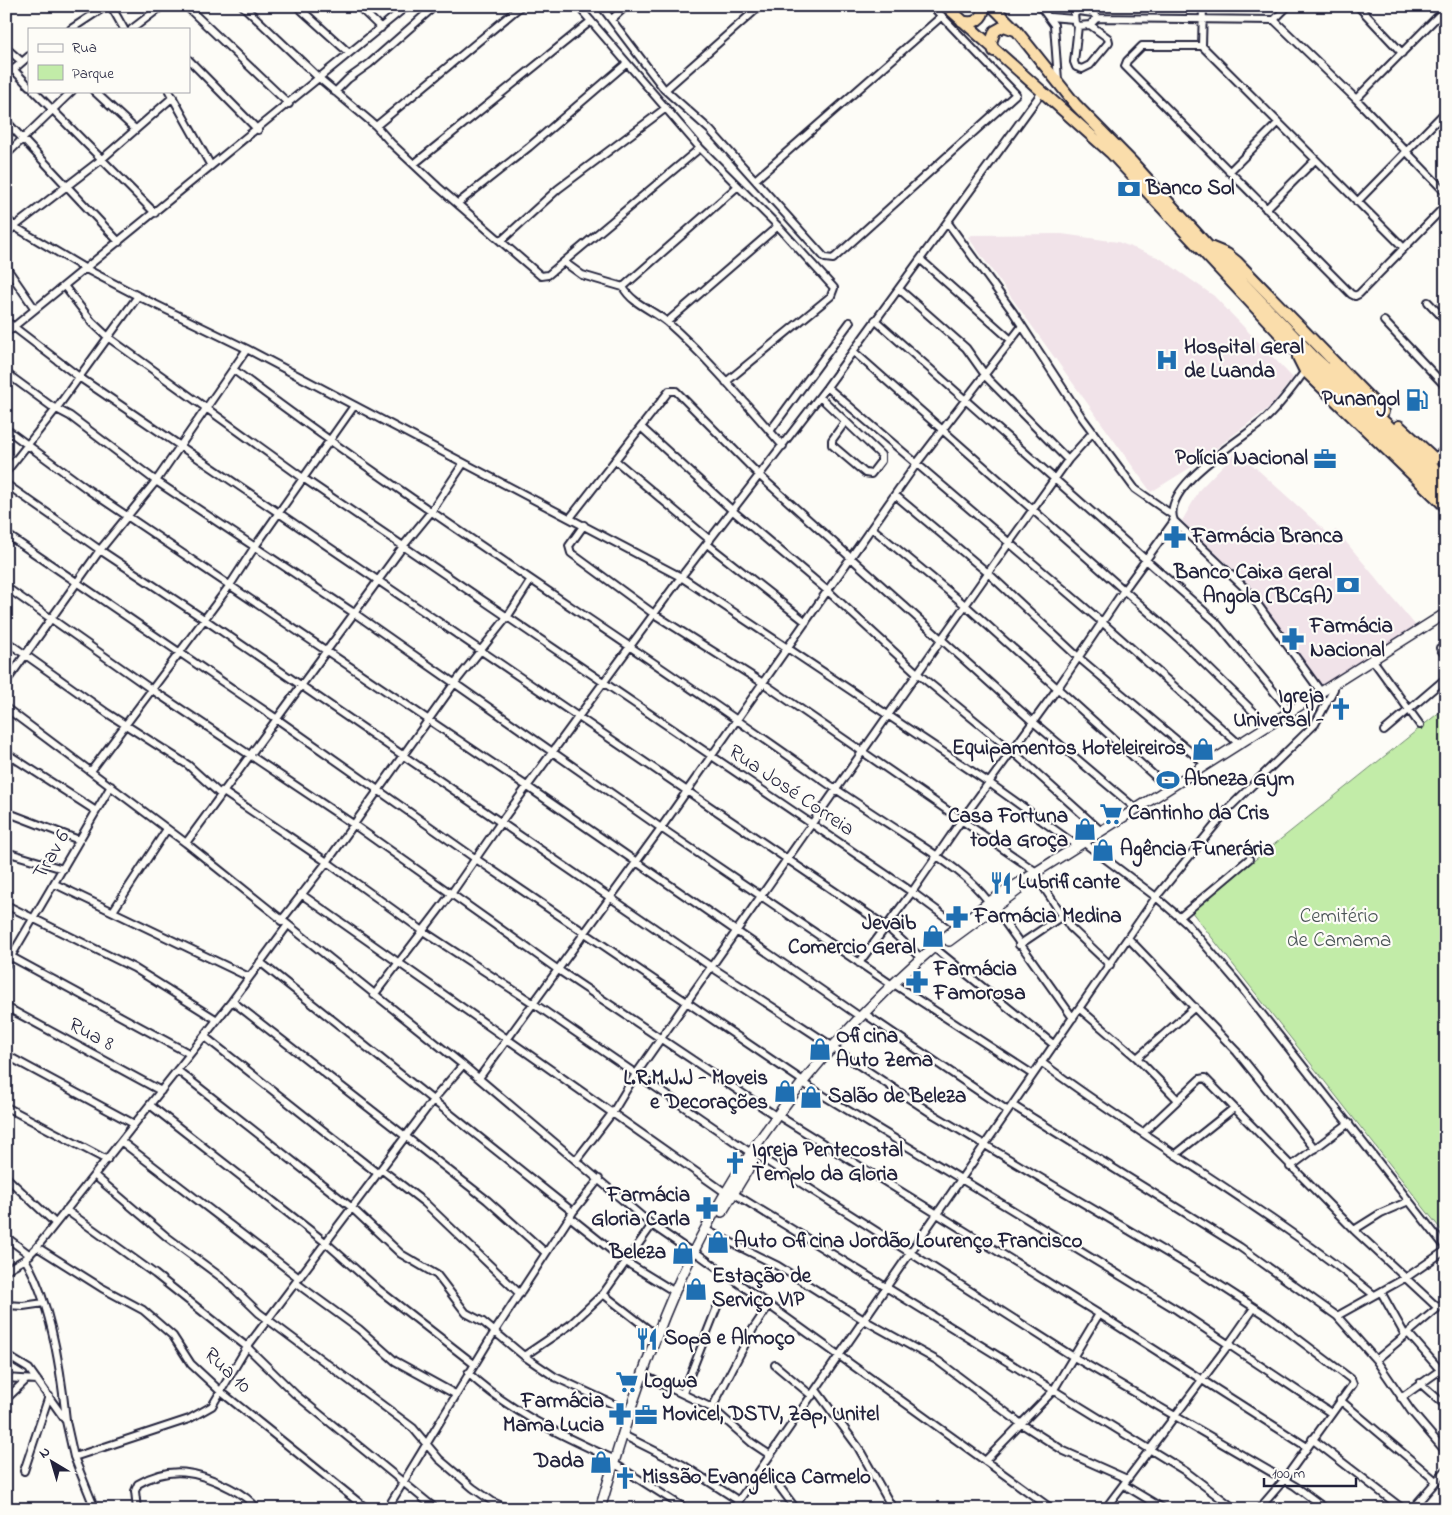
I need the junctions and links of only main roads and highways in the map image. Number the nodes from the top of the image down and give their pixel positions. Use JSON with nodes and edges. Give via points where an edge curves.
{"nodes":[{"id":1,"x":984,"y":6,"type":"edge"},
{"id":2,"x":992,"y":6,"type":"edge"},
{"id":3,"x":944,"y":11,"type":"edge"},
{"id":4,"x":962,"y":21,"type":"junction"},
{"id":5,"x":1016,"y":30,"type":"junction"},
{"id":6,"x":994,"y":51,"type":"junction"},
{"id":7,"x":1208,"y":246,"type":"junction"},
{"id":8,"x":1294,"y":349,"type":"junction"},
{"id":9,"x":1446,"y":470,"type":"edge"},
{"id":10,"x":1446,"y":479,"type":"edge"},
{"id":11,"x":1446,"y":492,"type":"edge"},
{"id":12,"x":1446,"y":507,"type":"edge"},
{"id":13,"x":1446,"y":613,"type":"edge"},
{"id":14,"x":1446,"y":619,"type":"edge"},
{"id":15,"x":1036,"y":874,"type":"junction"},
{"id":16,"x":991,"y":904,"type":"junction"},
{"id":17,"x":895,"y":986,"type":"junction"},
{"id":18,"x":730,"y":1193,"type":"junction"},
{"id":19,"x":696,"y":1253,"type":"junction"},
{"id":20,"x":617,"y":1463,"type":"junction"},
{"id":21,"x":600,"y":1509,"type":"edge"},
{"id":22,"x":605,"y":1509,"type":"edge"}],
"edges":[{"from":1,"to":4,"type":"highway","via":[[983,15],[978,20],[971,23]]},
{"from":2,"to":5,"type":"highway"},
{"from":3,"to":4,"type":"highway"},
{"from":4,"to":6,"type":"highway"},
{"from":5,"to":6,"type":"highway","via":[[1007,26],[995,31],[991,40]]},
{"from":5,"to":7,"type":"highway","via":[[1056,81]]},
{"from":6,"to":8,"type":"highway","via":[[1127,170]]},
{"from":7,"to":9,"type":"highway","via":[[1237,262],[1378,407]]},
{"from":7,"to":10,"type":"highway","via":[[1321,364]]},
{"from":8,"to":11,"type":"highway"},
{"from":8,"to":12,"type":"highway","via":[[1303,374]]},
{"from":13,"to":15,"type":"main road","via":[[1076,845]]},
{"from":14,"to":15,"type":"main road"},
{"from":15,"to":16,"type":"main road"},
{"from":16,"to":17,"type":"main road"},
{"from":16,"to":17,"type":"main road","via":[[958,926]]},
{"from":17,"to":18,"type":"main road","via":[[804,1083]]},
{"from":18,"to":19,"type":"main road"},
{"from":18,"to":19,"type":"main road"},
{"from":19,"to":20,"type":"main road"},
{"from":19,"to":20,"type":"main road","via":[[657,1336],[630,1412]]},
{"from":20,"to":21,"type":"main road"},
{"from":20,"to":22,"type":"main road"}]}
